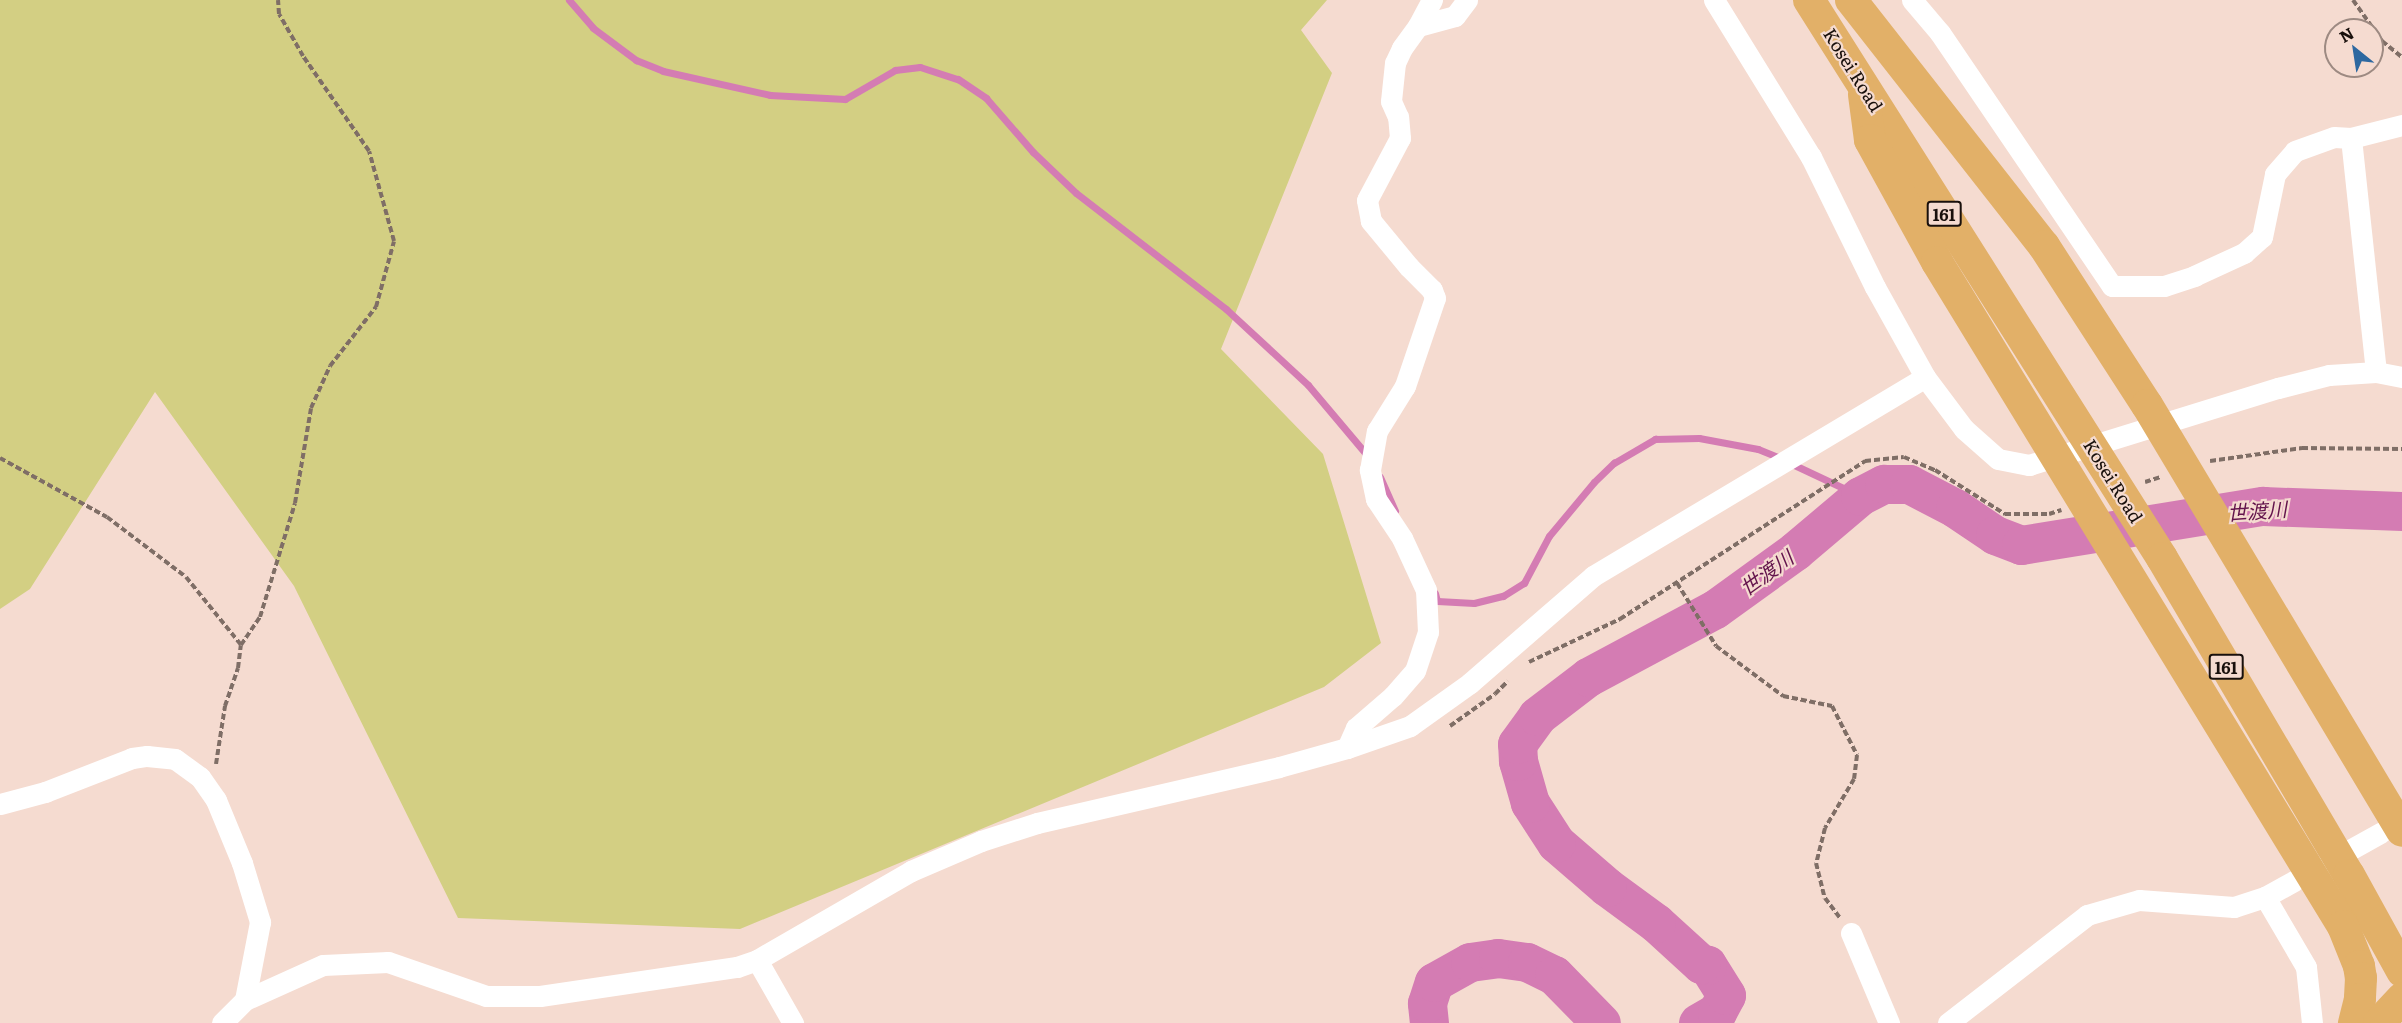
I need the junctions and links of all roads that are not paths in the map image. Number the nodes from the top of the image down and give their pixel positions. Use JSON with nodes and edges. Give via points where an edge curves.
{"nodes":[{"id":1,"x":1432,"y":0,"type":"edge"},
{"id":2,"x":1467,"y":0,"type":"edge"},
{"id":3,"x":1714,"y":0,"type":"edge"},
{"id":4,"x":1809,"y":0,"type":"edge"},
{"id":5,"x":1851,"y":0,"type":"edge"},
{"id":6,"x":1912,"y":0,"type":"edge"},
{"id":7,"x":1418,"y":26,"type":"junction"},
{"id":8,"x":1862,"y":85,"type":"junction"},
{"id":9,"x":2402,"y":125,"type":"edge"},
{"id":10,"x":2352,"y":138,"type":"junction"},
{"id":11,"x":2376,"y":372,"type":"junction"},
{"id":12,"x":1925,"y":377,"type":"junction"},
{"id":13,"x":2402,"y":377,"type":"edge"},
{"id":14,"x":1347,"y":748,"type":"junction"},
{"id":15,"x":0,"y":804,"type":"edge"},
{"id":16,"x":2391,"y":832,"type":"edge"},
{"id":17,"x":2323,"y":865,"type":"dead end"},
{"id":18,"x":2294,"y":881,"type":"dead end"},
{"id":19,"x":2265,"y":897,"type":"junction"},
{"id":20,"x":2343,"y":926,"type":"junction"},
{"id":21,"x":1851,"y":933,"type":"road end"},
{"id":22,"x":757,"y":960,"type":"junction"},
{"id":23,"x":2402,"y":969,"type":"edge"},
{"id":24,"x":245,"y":1000,"type":"junction"},
{"id":25,"x":222,"y":1023,"type":"edge"},
{"id":26,"x":794,"y":1023,"type":"edge"},
{"id":27,"x":1889,"y":1023,"type":"edge"},
{"id":28,"x":1948,"y":1023,"type":"edge"},
{"id":29,"x":2312,"y":1023,"type":"edge"},
{"id":30,"x":2354,"y":1023,"type":"edge"}],
"edges":[{"from":1,"to":7,"type":"street"},
{"from":2,"to":7,"type":"street","via":[[1455,16]]},
{"from":3,"to":12,"type":"street","via":[[1812,157],[1875,287]]},
{"from":4,"to":8,"type":"highway","name":"Kosei Road","number":"161"},
{"from":5,"to":16,"type":"highway","via":[[2044,246],[2147,405],[2263,597]]},
{"from":6,"to":10,"type":"street","via":[[1940,33],[2112,286],[2164,286],[2244,253],[2262,237],[2275,174],[2295,151],[2334,137]]},
{"from":7,"to":14,"type":"street","via":[[1402,48],[1392,79],[1391,101],[1398,117],[1400,138],[1367,200],[1371,220],[1435,298],[1405,386],[1377,431],[1370,470],[1376,499],[1402,538],[1426,590],[1428,632],[1414,671],[1393,696],[1356,728]]},
{"from":8,"to":20,"type":"highway","via":[[1870,140],[1937,262]]},
{"from":8,"to":23,"type":"highway","name":"Kosei Road","number":"161","via":[[2162,558]]},
{"from":9,"to":10,"type":"street"},
{"from":10,"to":11,"type":"street"},
{"from":11,"to":12,"type":"street","via":[[2329,375],[2278,388],[2029,465],[1998,459],[1964,429]]},
{"from":11,"to":13,"type":"street"},
{"from":12,"to":14,"type":"street","via":[[1593,576],[1470,683],[1410,726]]},
{"from":14,"to":22,"type":"street","via":[[1037,823],[981,841],[911,871]]},
{"from":15,"to":24,"type":"street","via":[[45,792],[132,758],[175,759],[200,777],[216,800],[242,863],[260,922]]},
{"from":16,"to":17,"type":"street"},
{"from":18,"to":19,"type":"street"},
{"from":19,"to":28,"type":"street","via":[[2234,907],[2139,900],[2087,915]]},
{"from":19,"to":29,"type":"street","via":[[2306,967]]},
{"from":20,"to":23,"type":"highway","via":[[2367,951]]},
{"from":20,"to":30,"type":"highway","via":[[2361,978]]},
{"from":21,"to":27,"type":"street"},
{"from":22,"to":24,"type":"street","via":[[738,967],[529,996],[486,996],[388,962],[323,965]]},
{"from":22,"to":26,"type":"street"},
{"from":24,"to":25,"type":"street"}]}
